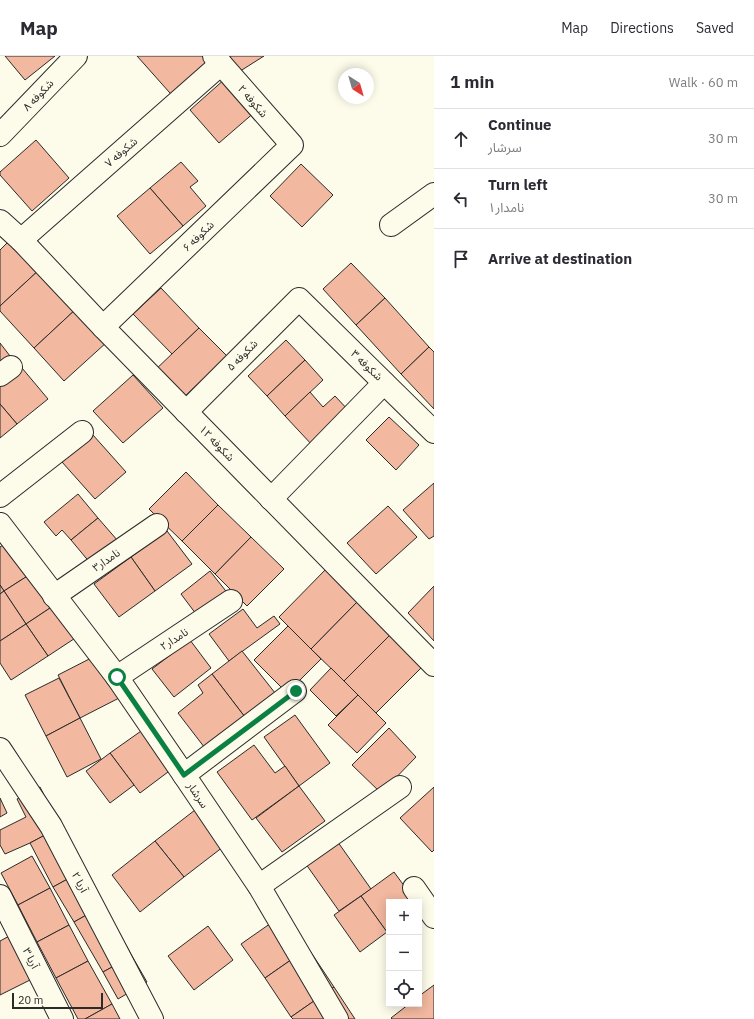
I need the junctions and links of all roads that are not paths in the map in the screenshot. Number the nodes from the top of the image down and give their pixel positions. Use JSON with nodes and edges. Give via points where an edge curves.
{"nodes":[{"id":1,"x":76,"y":56,"type":"edge"},
{"id":2,"x":218,"y":60,"type":"edge"},
{"id":3,"x":0,"y":135,"type":"edge"},
{"id":4,"x":292,"y":145,"type":"joint"},
{"id":5,"x":434,"y":194,"type":"edge"},
{"id":6,"x":0,"y":221,"type":"edge"},
{"id":7,"x":391,"y":225,"type":"dead end"},
{"id":8,"x":21,"y":240,"type":"junction"},
{"id":9,"x":299,"y":299,"type":"joint"},
{"id":10,"x":103,"y":327,"type":"junction"},
{"id":11,"x":384,"y":383,"type":"junction"},
{"id":12,"x":186,"y":412,"type":"junction"},
{"id":13,"x":82,"y":432,"type":"dead end"},
{"id":14,"x":434,"y":432,"type":"edge"},
{"id":15,"x":0,"y":496,"type":"edge"},
{"id":16,"x":271,"y":499,"type":"junction"},
{"id":17,"x":0,"y":524,"type":"edge"},
{"id":18,"x":157,"y":525,"type":"dead end"},
{"id":19,"x":54,"y":596,"type":"junction"},
{"id":20,"x":231,"y":601,"type":"dead end"},
{"id":21,"x":434,"y":665,"type":"edge"},
{"id":22,"x":117,"y":677,"type":"junction"},
{"id":23,"x":296,"y":691,"type":"dead end"},
{"id":24,"x":0,"y":749,"type":"edge"},
{"id":25,"x":184,"y":775,"type":"junction"},
{"id":26,"x":400,"y":787,"type":"dead end"},
{"id":27,"x":259,"y":886,"type":"junction"},
{"id":28,"x":414,"y":888,"type":"dead end"},
{"id":29,"x":0,"y":896,"type":"edge"},
{"id":30,"x":434,"y":917,"type":"edge"},
{"id":31,"x":62,"y":1019,"type":"edge"},
{"id":32,"x":152,"y":1019,"type":"edge"},
{"id":33,"x":337,"y":1019,"type":"edge"}],
"edges":[{"from":1,"to":3,"type":"street","name":"شکوفه ۸"},
{"from":2,"to":4,"type":"street","name":"شکوفه ۲"},
{"from":2,"to":8,"type":"street","name":"شکوفه ۷"},
{"from":4,"to":10,"type":"street","name":"شکوفه ۶"},
{"from":5,"to":7,"type":"street"},
{"from":6,"to":8,"type":"street","name":"شکوفه ۱۲"},
{"from":8,"to":10,"type":"street","name":"شکوفه ۱۲"},
{"from":9,"to":11,"type":"street","name":"شکوفه ۳"},
{"from":9,"to":12,"type":"street","name":"شکوفه ۵"},
{"from":10,"to":12,"type":"street","name":"شکوفه ۱۲"},
{"from":11,"to":14,"type":"street","name":"شکوفه ۳"},
{"from":11,"to":16,"type":"street"},
{"from":12,"to":16,"type":"street","name":"شکوفه ۱۲"},
{"from":13,"to":15,"type":"street"},
{"from":16,"to":21,"type":"street","name":"شکوفه ۱۲"},
{"from":17,"to":19,"type":"street","name":"سرشار"},
{"from":18,"to":19,"type":"street","name":"نامدار۳"},
{"from":19,"to":22,"type":"street","name":"سرشار"},
{"from":20,"to":22,"type":"street","name":"نامدار۲"},
{"from":22,"to":25,"type":"street","name":"سرشار"},
{"from":23,"to":25,"type":"street"},
{"from":24,"to":32,"type":"street","name":"آریا ۲","via":[[51,826]]},
{"from":25,"to":27,"type":"street","name":"سرشار"},
{"from":26,"to":27,"type":"street"},
{"from":27,"to":33,"type":"street","name":"سرشار"},
{"from":28,"to":30,"type":"street"},
{"from":29,"to":31,"type":"street","name":"آریا ۳"}]}
